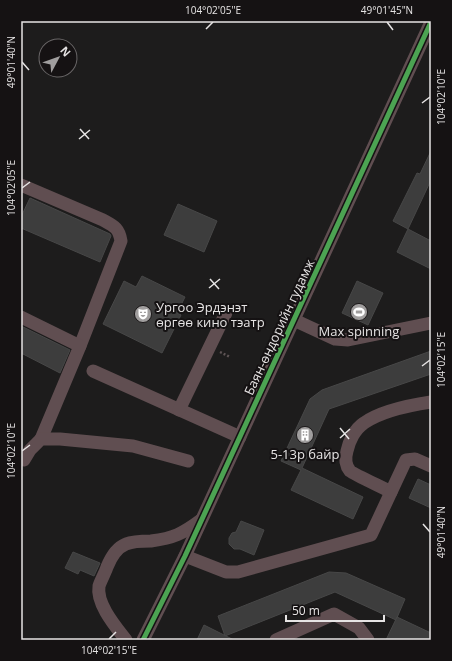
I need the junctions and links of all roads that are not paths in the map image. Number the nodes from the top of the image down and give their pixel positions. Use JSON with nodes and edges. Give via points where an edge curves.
{"nodes":[{"id":1,"x":431,"y":21,"type":"edge"},
{"id":2,"x":21,"y":185,"type":"edge"},
{"id":3,"x":226,"y":313,"type":"dead end"},
{"id":4,"x":21,"y":316,"type":"edge"},
{"id":5,"x":294,"y":320,"type":"junction"},
{"id":6,"x":431,"y":323,"type":"edge"},
{"id":7,"x":80,"y":346,"type":"junction"},
{"id":8,"x":94,"y":371,"type":"dead end"},
{"id":9,"x":431,"y":402,"type":"edge"},
{"id":10,"x":180,"y":410,"type":"junction"},
{"id":11,"x":240,"y":437,"type":"junction"},
{"id":12,"x":41,"y":439,"type":"junction"},
{"id":13,"x":188,"y":461,"type":"dead end"},
{"id":14,"x":22,"y":462,"type":"edge"},
{"id":15,"x":431,"y":466,"type":"edge"},
{"id":16,"x":391,"y":492,"type":"junction"},
{"id":17,"x":202,"y":519,"type":"junction"},
{"id":18,"x":185,"y":556,"type":"junction"},
{"id":19,"x":126,"y":640,"type":"edge"},
{"id":20,"x":143,"y":640,"type":"edge"},
{"id":21,"x":276,"y":640,"type":"edge"},
{"id":22,"x":368,"y":640,"type":"edge"}],
"edges":[{"from":1,"to":5,"type":"street","name":"Баян-өндорийн гудамж"},
{"from":2,"to":7,"type":"street","via":[[103,220],[120,232],[121,241]]},
{"from":3,"to":10,"type":"street"},
{"from":4,"to":7,"type":"street"},
{"from":5,"to":6,"type":"street","via":[[335,339],[348,340]]},
{"from":5,"to":11,"type":"street","name":"Баян-өндорийн гудамж"},
{"from":7,"to":12,"type":"street"},
{"from":8,"to":10,"type":"street"},
{"from":9,"to":16,"type":"street","via":[[378,416],[363,424],[348,445],[345,460],[351,471]]},
{"from":10,"to":11,"type":"street"},
{"from":11,"to":17,"type":"street","name":"Баян-өндорийн гудамж"},
{"from":12,"to":13,"type":"street","via":[[134,446]]},
{"from":12,"to":14,"type":"street"},
{"from":15,"to":16,"type":"street","via":[[415,459],[406,460]]},
{"from":16,"to":18,"type":"street","via":[[371,535],[238,572],[226,572]]},
{"from":17,"to":18,"type":"street","name":"Баян-өндорийн гудамж"},
{"from":17,"to":19,"type":"street","via":[[187,531],[172,538],[128,543],[111,558],[99,586],[99,593],[108,616]]},
{"from":18,"to":20,"type":"street","name":"Баян-өндорийн гудамж"},
{"from":21,"to":22,"type":"street","via":[[334,614],[359,628]]}]}
